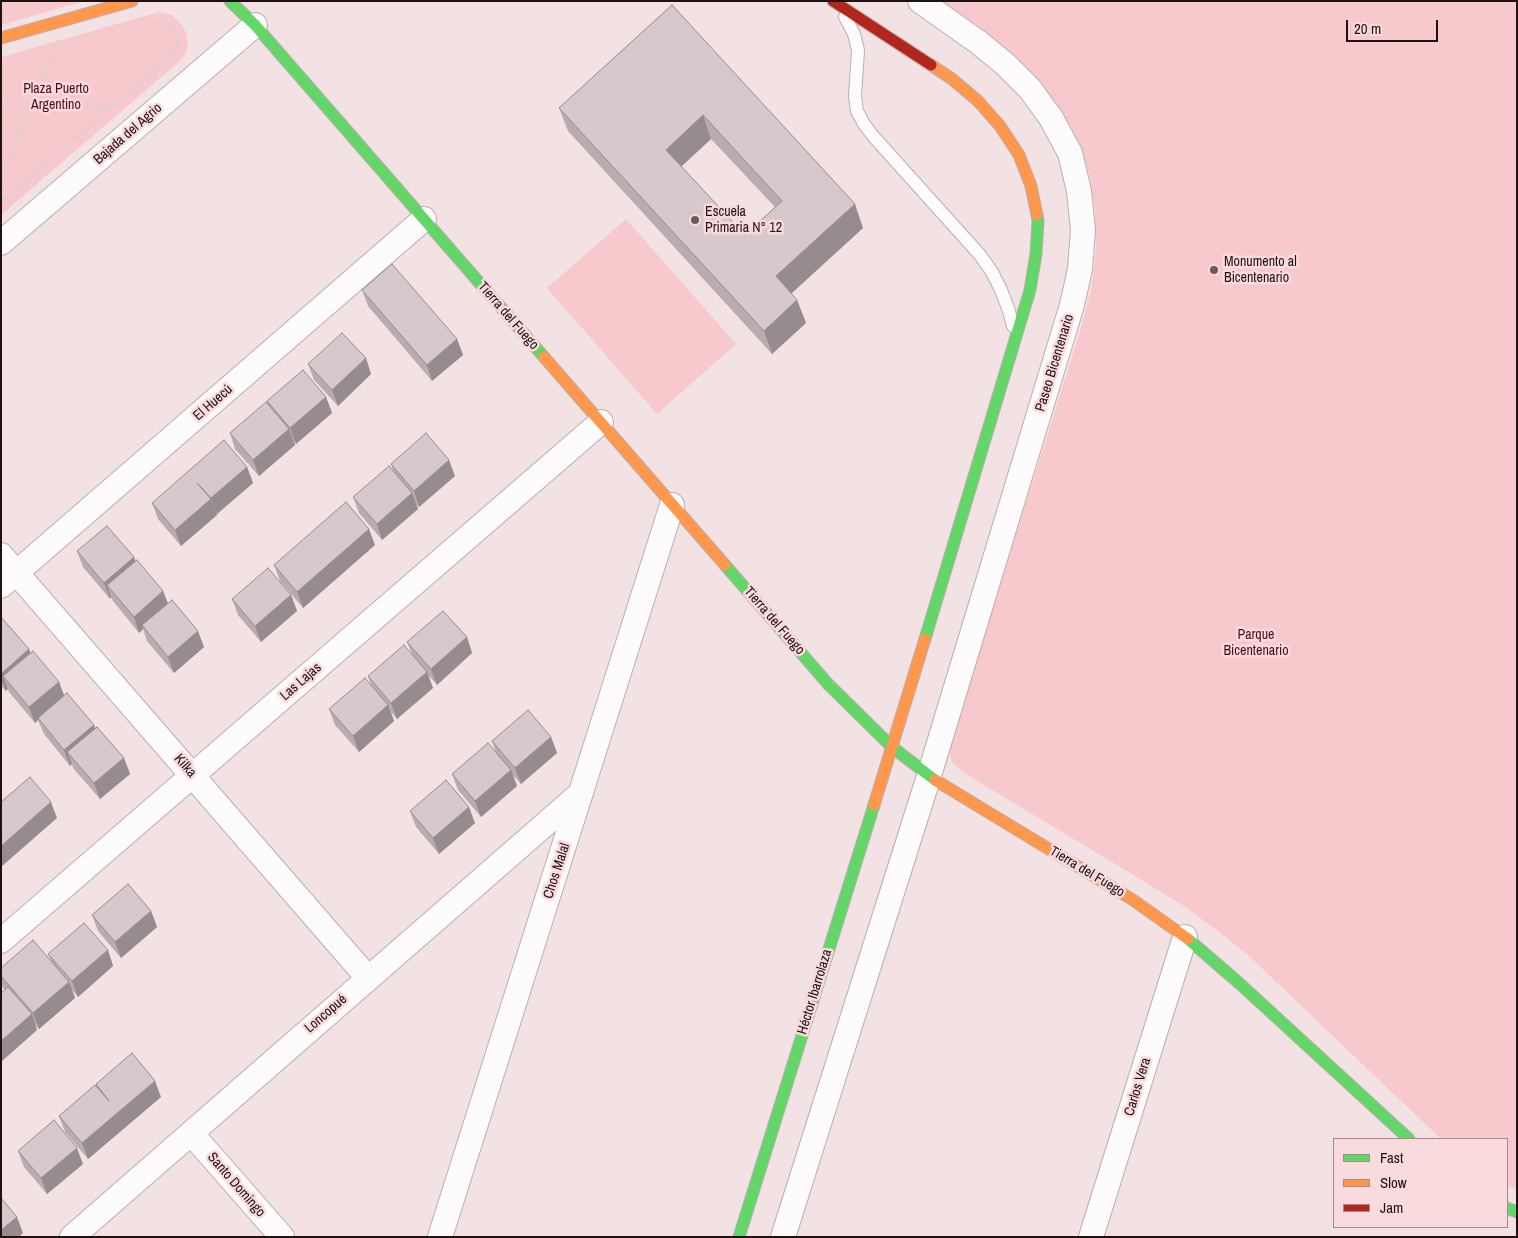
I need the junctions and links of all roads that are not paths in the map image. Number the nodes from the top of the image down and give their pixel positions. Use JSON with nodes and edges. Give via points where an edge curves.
{"nodes":[{"id":1,"x":132,"y":1,"type":"edge"},
{"id":2,"x":230,"y":1,"type":"edge"},
{"id":3,"x":833,"y":1,"type":"edge"},
{"id":4,"x":920,"y":1,"type":"edge"},
{"id":5,"x":256,"y":25,"type":"junction"},
{"id":6,"x":1,"y":38,"type":"edge"},
{"id":7,"x":424,"y":219,"type":"junction"},
{"id":8,"x":1,"y":243,"type":"edge"},
{"id":9,"x":1015,"y":336,"type":"junction"},
{"id":10,"x":601,"y":422,"type":"junction"},
{"id":11,"x":672,"y":505,"type":"junction"},
{"id":12,"x":1,"y":555,"type":"edge"},
{"id":13,"x":9,"y":580,"type":"edge"},
{"id":14,"x":892,"y":747,"type":"junction"},
{"id":15,"x":192,"y":775,"type":"junction"},
{"id":16,"x":929,"y":776,"type":"junction"},
{"id":17,"x":582,"y":792,"type":"junction"},
{"id":18,"x":1185,"y":937,"type":"junction"},
{"id":19,"x":1,"y":941,"type":"edge"},
{"id":20,"x":368,"y":978,"type":"junction"},
{"id":21,"x":191,"y":1133,"type":"junction"},
{"id":22,"x":1408,"y":1138,"type":"edge"},
{"id":23,"x":72,"y":1237,"type":"edge"},
{"id":24,"x":282,"y":1237,"type":"edge"},
{"id":25,"x":440,"y":1237,"type":"edge"},
{"id":26,"x":738,"y":1237,"type":"edge"},
{"id":27,"x":783,"y":1237,"type":"edge"},
{"id":28,"x":1091,"y":1237,"type":"edge"}],
"edges":[{"from":1,"to":6,"type":"street"},
{"from":2,"to":5,"type":"street","name":"Tierra del Fuego"},
{"from":3,"to":9,"type":"lane","via":[[854,34],[858,50],[855,96],[857,111],[864,124],[980,255],[1001,290]]},
{"from":3,"to":9,"type":"street","via":[[952,79],[978,101],[1019,155],[1031,186],[1038,221],[1030,290]]},
{"from":4,"to":16,"type":"street","name":"Paseo Bicentenario","via":[[1005,64],[1051,118],[1070,153],[1079,191],[1083,230],[1080,269],[1072,305]]},
{"from":5,"to":7,"type":"street","name":"Tierra del Fuego"},
{"from":5,"to":8,"type":"street","name":"Bajada del Agrio"},
{"from":7,"to":10,"type":"street","name":"Tierra del Fuego"},
{"from":7,"to":13,"type":"street","name":"El Huecú"},
{"from":9,"to":14,"type":"street"},
{"from":10,"to":11,"type":"street","name":"Tierra del Fuego"},
{"from":10,"to":15,"type":"street","name":"Las Lajas"},
{"from":11,"to":14,"type":"street","name":"Tierra del Fuego","via":[[828,684]]},
{"from":11,"to":17,"type":"street","name":"Chos Malal"},
{"from":12,"to":13,"type":"street","name":"Kilka"},
{"from":13,"to":15,"type":"street","name":"Kilka"},
{"from":14,"to":16,"type":"street","name":"Tierra del Fuego"},
{"from":14,"to":26,"type":"street","name":"Héctor Ibarrolaza"},
{"from":15,"to":19,"type":"street","name":"Las Lajas"},
{"from":15,"to":20,"type":"street","name":"Kilka"},
{"from":16,"to":18,"type":"street","name":"Tierra del Fuego","via":[[1134,900]]},
{"from":16,"to":27,"type":"street"},
{"from":17,"to":20,"type":"street","name":"Loncopué"},
{"from":17,"to":25,"type":"street","name":"Chos Malal"},
{"from":18,"to":22,"type":"street","name":"Tierra del Fuego"},
{"from":18,"to":28,"type":"street","name":"Carlos Vera"},
{"from":20,"to":21,"type":"street","name":"Loncopué"},
{"from":21,"to":23,"type":"street","name":"Loncopué"},
{"from":21,"to":24,"type":"street","name":"Santo Domingo"}]}
